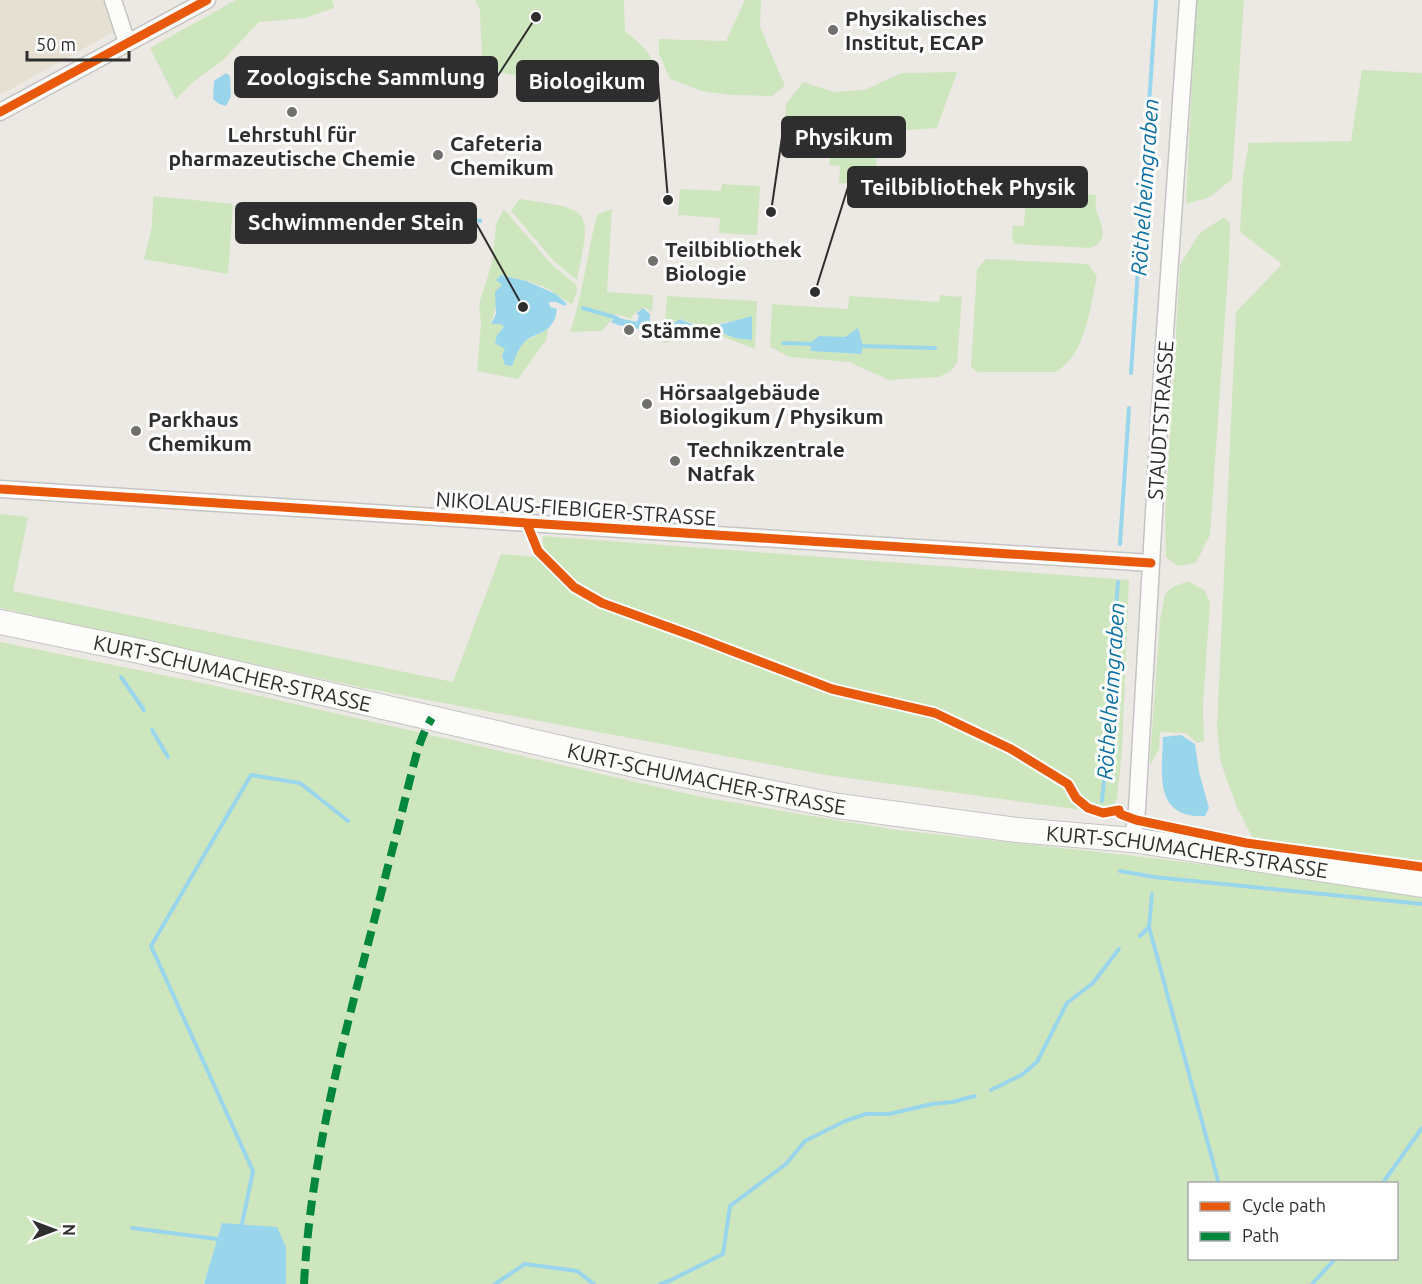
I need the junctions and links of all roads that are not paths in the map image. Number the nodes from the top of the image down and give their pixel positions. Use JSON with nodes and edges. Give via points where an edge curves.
{"nodes":[{"id":1,"x":113,"y":0,"type":"edge"},
{"id":2,"x":207,"y":0,"type":"edge"},
{"id":3,"x":1188,"y":0,"type":"edge"},
{"id":4,"x":127,"y":43,"type":"junction"},
{"id":5,"x":0,"y":112,"type":"edge"},
{"id":6,"x":0,"y":489,"type":"edge"},
{"id":7,"x":1151,"y":563,"type":"junction"},
{"id":8,"x":0,"y":622,"type":"edge"},
{"id":9,"x":1133,"y":840,"type":"junction"},
{"id":10,"x":1422,"y":885,"type":"edge"}],
"edges":[{"from":1,"to":4,"type":"street"},
{"from":2,"to":4,"type":"street"},
{"from":3,"to":7,"type":"street","name":"STAUDTSTRASSE"},
{"from":4,"to":5,"type":"street"},
{"from":6,"to":7,"type":"street","name":"NIKOLAUS-FIEBIGER-STRASSE"},
{"from":7,"to":9,"type":"street","name":"STAUDTSTRASSE"},
{"from":8,"to":9,"type":"main road","name":"KURT-SCHUMACHER-STRASSE","via":[[765,792],[1017,830]]},
{"from":9,"to":10,"type":"main road","name":"KURT-SCHUMACHER-STRASSE"}]}
